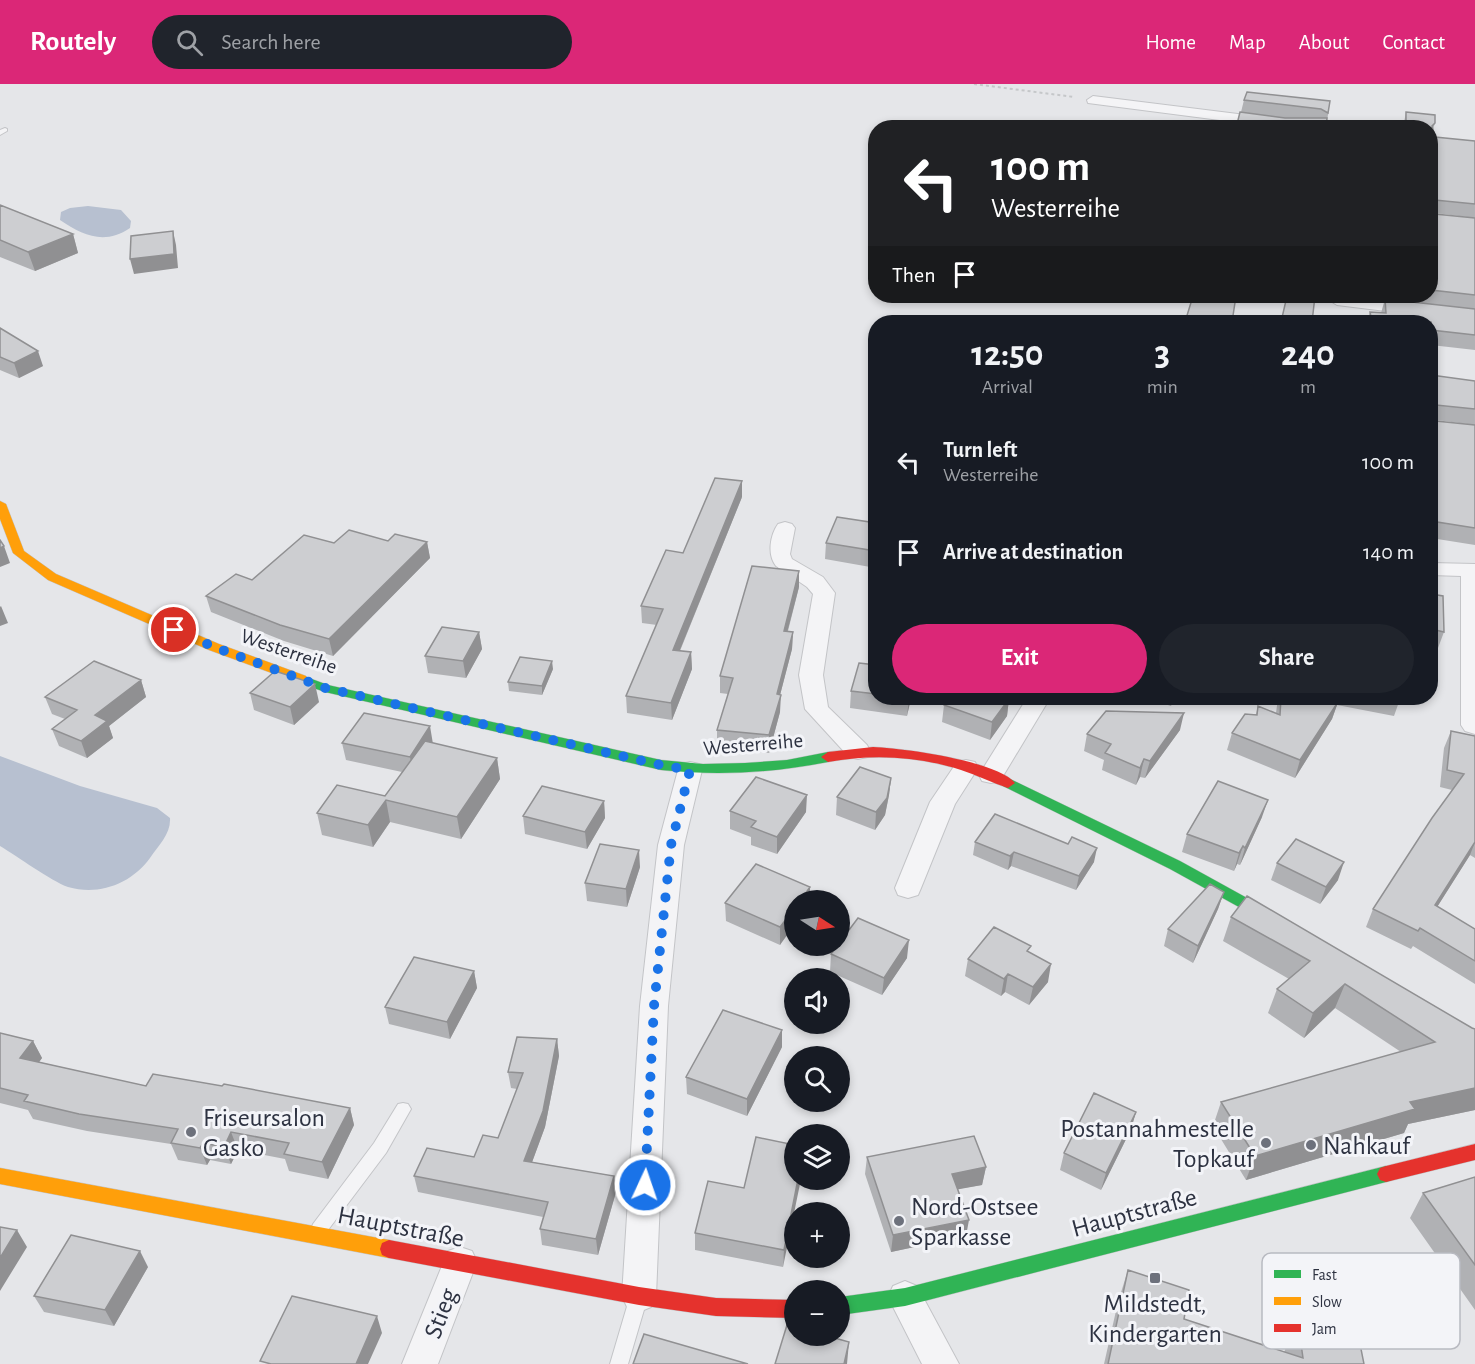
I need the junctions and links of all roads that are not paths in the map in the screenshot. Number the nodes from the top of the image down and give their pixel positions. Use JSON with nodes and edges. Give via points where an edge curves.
{"nodes":[{"id":1,"x":1093,"y":100,"type":"road end"},
{"id":2,"x":1254,"y":120,"type":"edge"},
{"id":3,"x":1346,"y":303,"type":"edge"},
{"id":4,"x":1475,"y":317,"type":"edge"},
{"id":5,"x":0,"y":504,"type":"edge"},
{"id":6,"x":785,"y":528,"type":"dead end"},
{"id":7,"x":1438,"y":569,"type":"edge"},
{"id":8,"x":1474,"y":570,"type":"edge"},
{"id":9,"x":1034,"y":705,"type":"edge"},
{"id":10,"x":1475,"y":726,"type":"edge"},
{"id":11,"x":858,"y":752,"type":"junction"},
{"id":12,"x":966,"y":768,"type":"junction"},
{"id":13,"x":690,"y":770,"type":"junction"},
{"id":14,"x":991,"y":775,"type":"junction"},
{"id":15,"x":908,"y":888,"type":"dead end"},
{"id":16,"x":1288,"y":927,"type":"edge"},
{"id":17,"x":402,"y":1109,"type":"dead end"},
{"id":18,"x":1475,"y":1152,"type":"edge"},
{"id":19,"x":0,"y":1176,"type":"edge"},
{"id":20,"x":315,"y":1235,"type":"junction"},
{"id":21,"x":459,"y":1262,"type":"junction"},
{"id":22,"x":639,"y":1296,"type":"junction"},
{"id":23,"x":905,"y":1297,"type":"junction"},
{"id":24,"x":850,"y":1305,"type":"edge"},
{"id":25,"x":784,"y":1309,"type":"edge"},
{"id":26,"x":420,"y":1364,"type":"edge"},
{"id":27,"x":619,"y":1364,"type":"edge"},
{"id":28,"x":941,"y":1364,"type":"edge"}],
"edges":[{"from":1,"to":2,"type":"street"},
{"from":3,"to":4,"type":"street"},
{"from":5,"to":13,"type":"street","name":"Westerreihe","via":[[19,553],[52,577],[214,647],[325,688]]},
{"from":6,"to":11,"type":"street","via":[[780,554],[783,562],[815,582],[824,593],[811,675],[817,709]]},
{"from":7,"to":8,"type":"street"},
{"from":8,"to":10,"type":"street"},
{"from":9,"to":14,"type":"street"},
{"from":11,"to":12,"type":"street","name":"Westerreihe","via":[[907,754]]},
{"from":11,"to":13,"type":"street","name":"Westerreihe","via":[[722,771]]},
{"from":12,"to":14,"type":"street","name":"Westerreihe"},
{"from":12,"to":15,"type":"street","via":[[943,802]]},
{"from":13,"to":22,"type":"street","via":[[671,845],[654,1006]]},
{"from":14,"to":16,"type":"street","name":"Westerreihe","via":[[1175,865]]},
{"from":17,"to":20,"type":"lane","via":[[380,1148]]},
{"from":18,"to":23,"type":"street","name":"Hauptstraße"},
{"from":19,"to":20,"type":"street","name":"Hauptstraße"},
{"from":20,"to":21,"type":"street","name":"Hauptstraße"},
{"from":21,"to":22,"type":"street","name":"Hauptstraße"},
{"from":21,"to":26,"type":"street","name":"Stieg"},
{"from":22,"to":25,"type":"street","name":"Hauptstraße","via":[[716,1307]]},
{"from":22,"to":27,"type":"lane"},
{"from":23,"to":24,"type":"street","name":"Hauptstraße"},
{"from":23,"to":28,"type":"street"}]}
